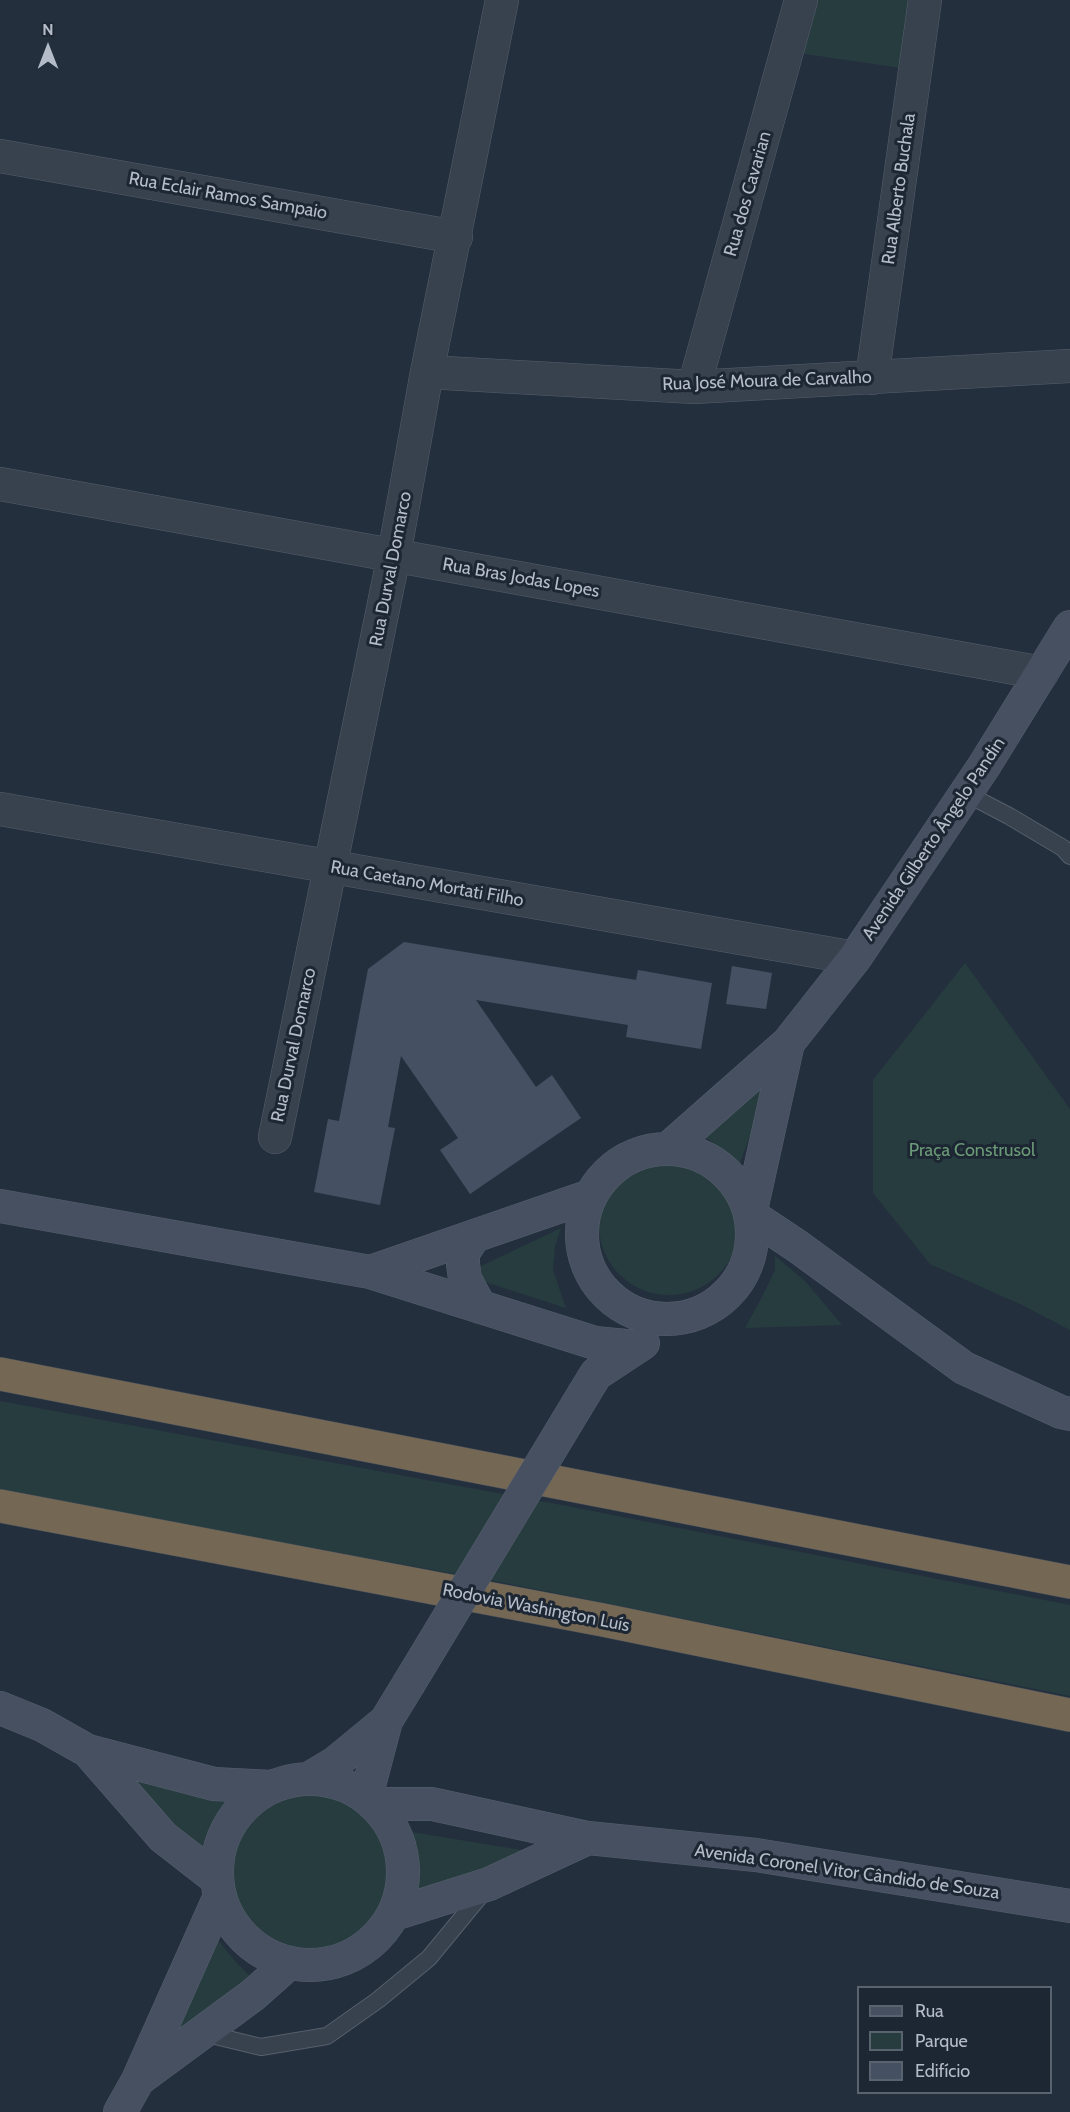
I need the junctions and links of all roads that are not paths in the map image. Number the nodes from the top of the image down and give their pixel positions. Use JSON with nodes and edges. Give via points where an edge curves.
{"nodes":[{"id":1,"x":502,"y":0,"type":"edge"},
{"id":2,"x":801,"y":0,"type":"edge"},
{"id":3,"x":925,"y":0,"type":"edge"},
{"id":4,"x":0,"y":156,"type":"edge"},
{"id":5,"x":456,"y":237,"type":"junction"},
{"id":6,"x":1070,"y":366,"type":"edge"},
{"id":7,"x":427,"y":372,"type":"junction"},
{"id":8,"x":872,"y":378,"type":"junction"},
{"id":9,"x":694,"y":387,"type":"junction"},
{"id":10,"x":0,"y":484,"type":"edge"},
{"id":11,"x":394,"y":555,"type":"junction"},
{"id":12,"x":1070,"y":627,"type":"edge"},
{"id":13,"x":1042,"y":673,"type":"junction"},
{"id":14,"x":966,"y":794,"type":"junction"},
{"id":15,"x":0,"y":809,"type":"edge"},
{"id":16,"x":1070,"y":856,"type":"edge"},
{"id":17,"x":331,"y":867,"type":"junction"},
{"id":18,"x":855,"y":958,"type":"junction"},
{"id":19,"x":788,"y":1043,"type":"junction"},
{"id":20,"x":275,"y":1137,"type":"dead end"},
{"id":21,"x":669,"y":1148,"type":"junction"},
{"id":22,"x":590,"y":1196,"type":"junction"},
{"id":23,"x":0,"y":1206,"type":"edge"},
{"id":24,"x":751,"y":1213,"type":"junction"},
{"id":25,"x":474,"y":1236,"type":"junction"},
{"id":26,"x":370,"y":1272,"type":"junction"},
{"id":27,"x":592,"y":1274,"type":"junction"},
{"id":28,"x":480,"y":1307,"type":"junction"},
{"id":29,"x":676,"y":1319,"type":"junction"},
{"id":30,"x":592,"y":1370,"type":"junction"},
{"id":31,"x":0,"y":1374,"type":"edge"},
{"id":32,"x":1070,"y":1414,"type":"edge"},
{"id":33,"x":0,"y":1506,"type":"edge"},
{"id":34,"x":1070,"y":1582,"type":"edge"},
{"id":35,"x":0,"y":1708,"type":"edge"},
{"id":36,"x":1070,"y":1715,"type":"edge"},
{"id":37,"x":386,"y":1721,"type":"junction"},
{"id":38,"x":88,"y":1751,"type":"junction"},
{"id":39,"x":310,"y":1778,"type":"junction"},
{"id":40,"x":272,"y":1787,"type":"junction"},
{"id":41,"x":371,"y":1801,"type":"junction"},
{"id":42,"x":588,"y":1838,"type":"junction"},
{"id":43,"x":489,"y":1884,"type":"junction"},
{"id":44,"x":218,"y":1887,"type":"junction"},
{"id":45,"x":1070,"y":1906,"type":"edge"},
{"id":46,"x":394,"y":1914,"type":"junction"},
{"id":47,"x":289,"y":1963,"type":"junction"},
{"id":48,"x":202,"y":2033,"type":"junction"},
{"id":49,"x":138,"y":2080,"type":"junction"},
{"id":50,"x":120,"y":2112,"type":"edge"}],
"edges":[{"from":1,"to":5,"type":"street","name":"Rua Durval Domarco"},
{"from":2,"to":9,"type":"street","name":"Rua dos Cavarian"},
{"from":3,"to":8,"type":"street","name":"Rua Alberto Buchala"},
{"from":4,"to":5,"type":"street","name":"Rua Eclair Ramos Sampaio"},
{"from":5,"to":7,"type":"street","name":"Rua Durval Domarco"},
{"from":6,"to":8,"type":"street","name":"Rua José Moura de Carvalho"},
{"from":7,"to":9,"type":"street","name":"Rua José Moura de Carvalho"},
{"from":7,"to":11,"type":"street","name":"Rua Durval Domarco"},
{"from":8,"to":9,"type":"street","name":"Rua José Moura de Carvalho"},
{"from":10,"to":11,"type":"street","name":"Rua Bras Jodas Lopes"},
{"from":11,"to":13,"type":"street","name":"Rua Bras Jodas Lopes"},
{"from":11,"to":17,"type":"street","name":"Rua Durval Domarco"},
{"from":12,"to":13,"type":"main road","name":"Avenida Gilberto Ângelo Pandin"},
{"from":13,"to":14,"type":"main road","name":"Avenida Gilberto Ângelo Pandin"},
{"from":14,"to":16,"type":"lane","via":[[1063,848]]},
{"from":14,"to":18,"type":"main road","name":"Avenida Gilberto Ângelo Pandin"},
{"from":15,"to":17,"type":"street","name":"Rua Caetano Mortati Filho"},
{"from":17,"to":18,"type":"street","name":"Rua Caetano Mortati Filho"},
{"from":17,"to":20,"type":"street","name":"Rua Durval Domarco"},
{"from":18,"to":19,"type":"main road","name":"Avenida Gilberto Ângelo Pandin"},
{"from":19,"to":21,"type":"main road","name":"Avenida Gilberto Ângelo Pandin"},
{"from":19,"to":24,"type":"main road","name":"Avenida Gilberto Ângelo Pandin"},
{"from":21,"to":22,"type":"main road","via":[[645,1151],[622,1161],[604,1176]]},
{"from":21,"to":24,"type":"main road","via":[[687,1150],[720,1166],[744,1194]]},
{"from":22,"to":25,"type":"main road"},
{"from":22,"to":27,"type":"main road","via":[[581,1236]]},
{"from":23,"to":26,"type":"main road"},
{"from":24,"to":29,"type":"main road","via":[[753,1245],[745,1272],[728,1295],[704,1311]]},
{"from":24,"to":32,"type":"main road","via":[[964,1368]]},
{"from":25,"to":26,"type":"main road"},
{"from":25,"to":28,"type":"main road","via":[[463,1253],[463,1264],[465,1279]]},
{"from":26,"to":28,"type":"main road"},
{"from":27,"to":29,"type":"main road","via":[[603,1291],[636,1314]]},
{"from":27,"to":30,"type":"main road"},
{"from":28,"to":30,"type":"main road"},
{"from":29,"to":30,"type":"main road","via":[[636,1347]]},
{"from":30,"to":37,"type":"main road","bridge":true},
{"from":31,"to":34,"type":"highway"},
{"from":33,"to":36,"type":"highway","name":"Rodovia Washington Luís"},
{"from":35,"to":38,"type":"main road","via":[[42,1725]]},
{"from":37,"to":39,"type":"main road"},
{"from":37,"to":41,"type":"main road"},
{"from":38,"to":40,"type":"main road","via":[[214,1784]]},
{"from":38,"to":44,"type":"main road","via":[[163,1836]]},
{"from":39,"to":40,"type":"main road"},
{"from":39,"to":41,"type":"main road","via":[[339,1784]]},
{"from":40,"to":44,"type":"main road","via":[[248,1802],[230,1824],[219,1850]]},
{"from":41,"to":42,"type":"main road","name":"Avenida Coronel Vitor Cândido de Souza","via":[[432,1804]]},
{"from":41,"to":46,"type":"main road","via":[[394,1831],[403,1858],[403,1887]]},
{"from":42,"to":43,"type":"main road"},
{"from":42,"to":45,"type":"main road","name":"Avenida Coronel Vitor Cândido de Souza","via":[[756,1855]]},
{"from":43,"to":46,"type":"main road"},
{"from":43,"to":48,"type":"lane","via":[[429,1958],[327,2036],[261,2047]]},
{"from":44,"to":47,"type":"main road","via":[[230,1919],[245,1939],[265,1954]]},
{"from":44,"to":49,"type":"main road"},
{"from":46,"to":47,"type":"main road","via":[[380,1934],[360,1950],[314,1965]]},
{"from":47,"to":48,"type":"main road"},
{"from":48,"to":49,"type":"main road"},
{"from":49,"to":50,"type":"main road"}]}
